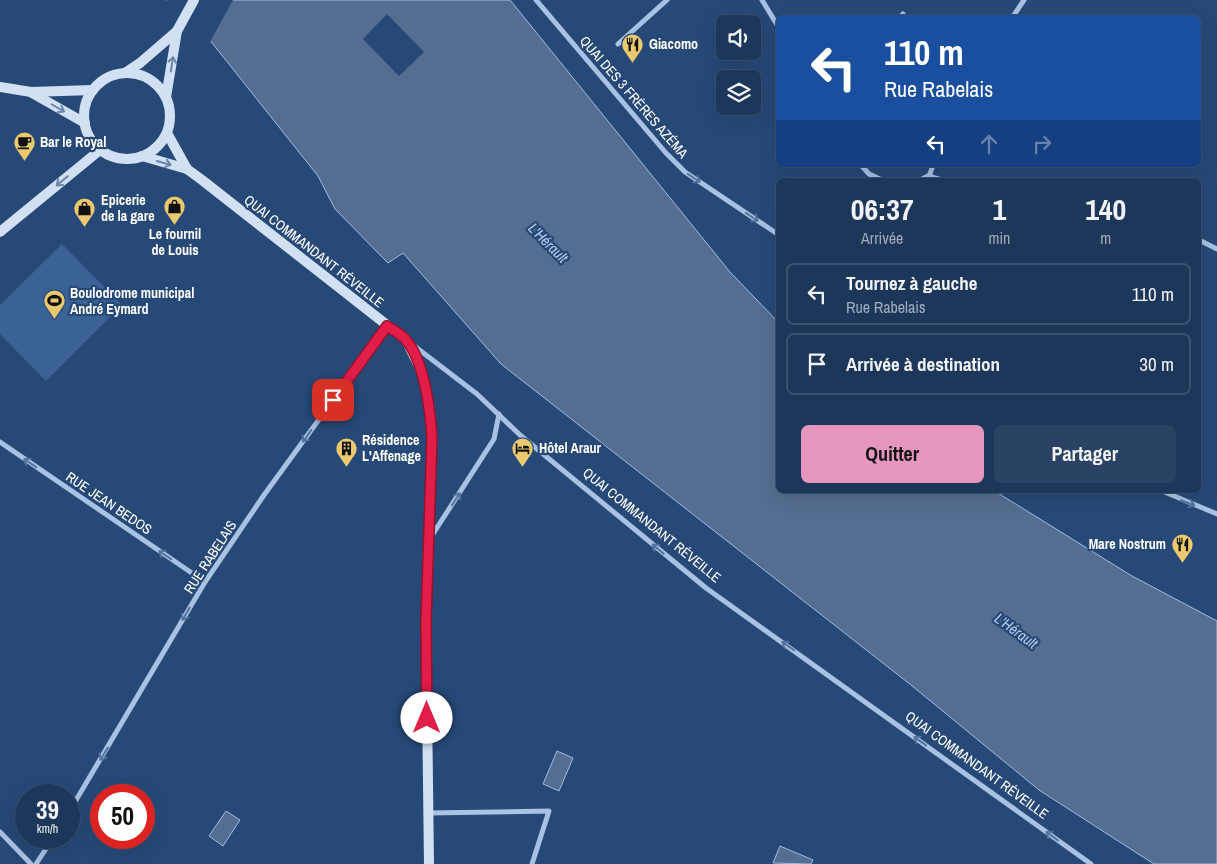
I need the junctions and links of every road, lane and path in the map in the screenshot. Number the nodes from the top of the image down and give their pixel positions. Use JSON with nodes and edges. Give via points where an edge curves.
{"nodes":[{"id":1,"x":194,"y":0,"type":"edge"},
{"id":2,"x":536,"y":0,"type":"edge"},
{"id":3,"x":667,"y":0,"type":"edge"},
{"id":4,"x":762,"y":0,"type":"edge"},
{"id":5,"x":1024,"y":0,"type":"edge"},
{"id":6,"x":1014,"y":15,"type":"edge"},
{"id":7,"x":776,"y":23,"type":"edge"},
{"id":8,"x":177,"y":31,"type":"junction"},
{"id":9,"x":618,"y":44,"type":"dead end"},
{"id":10,"x":125,"y":72,"type":"junction"},
{"id":11,"x":0,"y":87,"type":"edge"},
{"id":12,"x":92,"y":90,"type":"junction"},
{"id":13,"x":31,"y":92,"type":"junction"},
{"id":14,"x":166,"y":97,"type":"junction"},
{"id":15,"x":85,"y":123,"type":"junction"},
{"id":16,"x":166,"y":133,"type":"junction"},
{"id":17,"x":100,"y":150,"type":"junction"},
{"id":18,"x":142,"y":156,"type":"junction"},
{"id":19,"x":863,"y":167,"type":"edge"},
{"id":20,"x":187,"y":169,"type":"junction"},
{"id":21,"x":878,"y":178,"type":"edge"},
{"id":22,"x":0,"y":232,"type":"edge"},
{"id":23,"x":776,"y":233,"type":"edge"},
{"id":24,"x":1201,"y":241,"type":"edge"},
{"id":25,"x":1217,"y":249,"type":"edge"},
{"id":26,"x":387,"y":326,"type":"junction"},
{"id":27,"x":406,"y":340,"type":"junction"},
{"id":28,"x":499,"y":414,"type":"junction"},
{"id":29,"x":0,"y":442,"type":"edge"},
{"id":30,"x":1167,"y":493,"type":"edge"},
{"id":31,"x":1217,"y":514,"type":"edge"},
{"id":32,"x":429,"y":540,"type":"junction"},
{"id":33,"x":205,"y":582,"type":"junction"},
{"id":34,"x":80,"y":793,"type":"edge"},
{"id":35,"x":427,"y":813,"type":"junction"},
{"id":36,"x":0,"y":832,"type":"edge"},
{"id":37,"x":46,"y":849,"type":"edge"},
{"id":38,"x":31,"y":864,"type":"edge"},
{"id":39,"x":36,"y":864,"type":"edge"},
{"id":40,"x":429,"y":864,"type":"edge"},
{"id":41,"x":532,"y":864,"type":"edge"},
{"id":42,"x":1091,"y":864,"type":"edge"}],
"edges":[{"from":1,"to":8,"type":"main road"},
{"from":2,"to":23,"type":"street","name":"QUAI DES 3 FRÈRES AZÉMA","one_way":true,"via":[[685,172]]},
{"from":3,"to":9,"type":"street"},
{"from":4,"to":7,"type":"street"},
{"from":5,"to":6,"type":"street"},
{"from":8,"to":10,"type":"main road"},
{"from":14,"to":8,"type":"main road","one_way":true},
{"from":10,"to":12,"type":"main road","via":[[102,81]]},
{"from":10,"to":14,"type":"main road","via":[[149,79]]},
{"from":11,"to":13,"type":"main road"},
{"from":12,"to":13,"type":"main road"},
{"from":12,"to":15,"type":"main road","via":[[87,100]]},
{"from":13,"to":15,"type":"main road","one_way":true},
{"from":14,"to":16,"type":"main road","via":[[170,121]]},
{"from":15,"to":17,"type":"main road","via":[[87,133]]},
{"from":16,"to":18,"type":"main road","via":[[152,151]]},
{"from":16,"to":20,"type":"main road","name":"QUAI COMMANDANT RÉVEILLE"},
{"from":17,"to":18,"type":"main road","via":[[113,157]]},
{"from":17,"to":22,"type":"main road","one_way":true},
{"from":18,"to":20,"type":"main road","name":"QUAI COMMANDANT RÉVEILLE","one_way":true},
{"from":19,"to":21,"type":"street"},
{"from":20,"to":26,"type":"main road","name":"QUAI COMMANDANT RÉVEILLE"},
{"from":24,"to":25,"type":"street"},
{"from":26,"to":27,"type":"main road","name":"QUAI COMMANDANT RÉVEILLE"},
{"from":26,"to":33,"type":"street","name":"RUE RABELAIS","one_way":true},
{"from":27,"to":28,"type":"street","name":"QUAI COMMANDANT RÉVEILLE"},
{"from":27,"to":32,"type":"main road","via":[[421,370],[430,409]]},
{"from":32,"to":28,"type":"street","one_way":true,"via":[[494,439]]},
{"from":42,"to":28,"type":"street","name":"QUAI COMMANDANT RÉVEILLE","one_way":true,"via":[[706,588],[520,435]]},
{"from":33,"to":29,"type":"street","name":"RUE JEAN BEDOS","one_way":true},
{"from":30,"to":31,"type":"street","one_way":true},
{"from":32,"to":35,"type":"main road"},
{"from":33,"to":34,"type":"street","name":"RUE RABELAIS","one_way":true},
{"from":35,"to":40,"type":"main road"},
{"from":35,"to":41,"type":"street","via":[[550,811]]},
{"from":36,"to":38,"type":"street"},
{"from":37,"to":39,"type":"street"}]}
